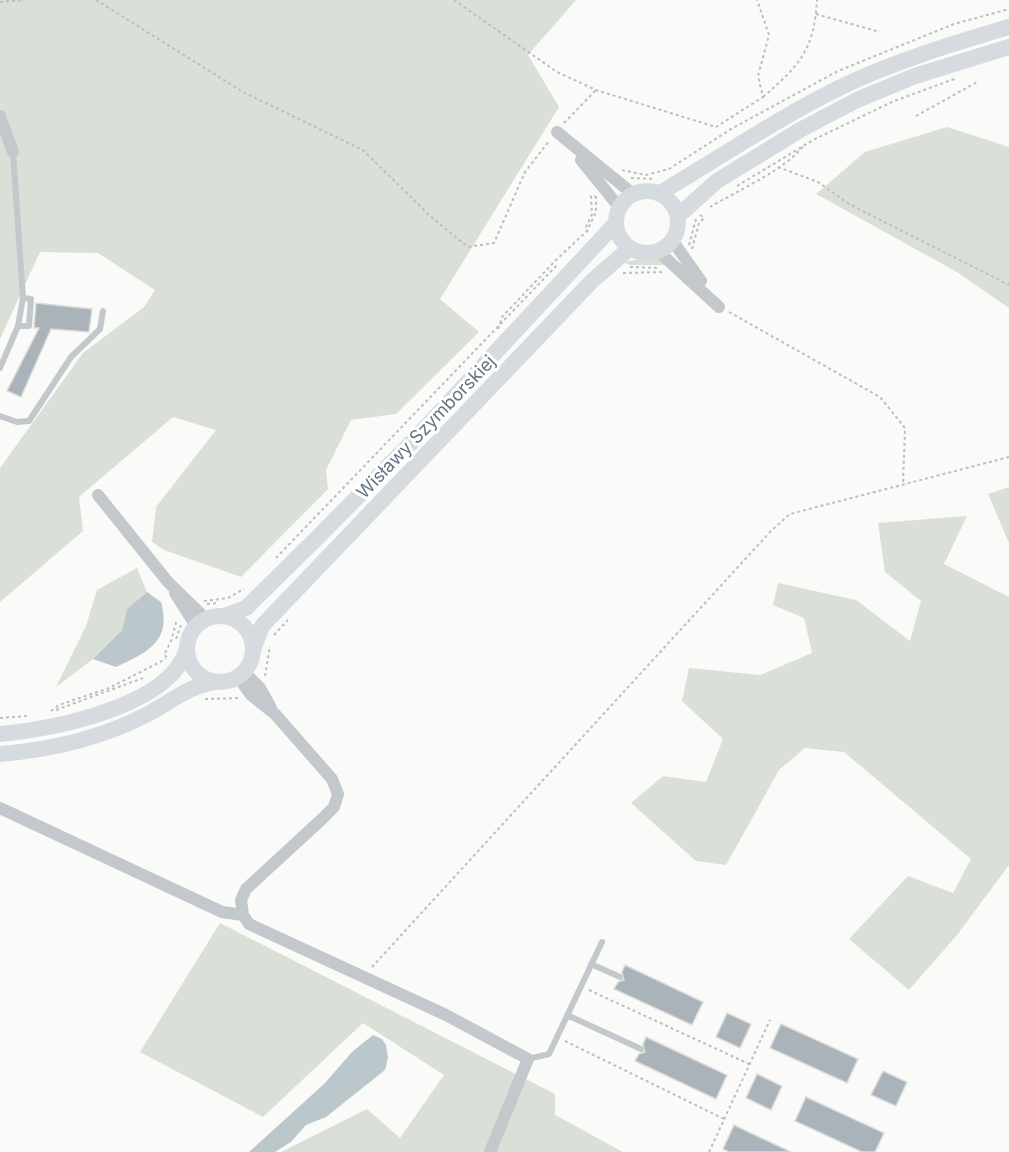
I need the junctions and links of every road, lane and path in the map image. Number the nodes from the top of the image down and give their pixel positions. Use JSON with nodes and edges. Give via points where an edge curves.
{"nodes":[{"id":1,"x":24,"y":0,"type":"edge"},
{"id":2,"x":96,"y":0,"type":"edge"},
{"id":3,"x":454,"y":0,"type":"edge"},
{"id":4,"x":757,"y":0,"type":"edge"},
{"id":5,"x":817,"y":0,"type":"edge"},
{"id":6,"x":0,"y":2,"type":"edge"},
{"id":7,"x":816,"y":14,"type":"junction"},
{"id":8,"x":1009,"y":27,"type":"edge"},
{"id":9,"x":880,"y":32,"type":"dead end"},
{"id":10,"x":1009,"y":48,"type":"edge"},
{"id":11,"x":959,"y":72,"type":"dead end"},
{"id":12,"x":949,"y":75,"type":"dead end"},
{"id":13,"x":960,"y":77,"type":"dead end"},
{"id":14,"x":979,"y":81,"type":"dead end"},
{"id":15,"x":918,"y":86,"type":"dead end"},
{"id":16,"x":596,"y":90,"type":"junction"},
{"id":17,"x":763,"y":97,"type":"junction"},
{"id":18,"x":0,"y":116,"type":"edge"},
{"id":19,"x":916,"y":116,"type":"dead end"},
{"id":20,"x":556,"y":132,"type":"junction"},
{"id":21,"x":804,"y":145,"type":"junction"},
{"id":22,"x":13,"y":152,"type":"joint"},
{"id":23,"x":772,"y":165,"type":"junction"},
{"id":24,"x":777,"y":167,"type":"junction"},
{"id":25,"x":660,"y":193,"type":"junction"},
{"id":26,"x":633,"y":194,"type":"junction"},
{"id":27,"x":705,"y":204,"type":"dead end"},
{"id":28,"x":698,"y":212,"type":"junction"},
{"id":29,"x":618,"y":215,"type":"junction"},
{"id":30,"x":678,"y":216,"type":"junction"},
{"id":31,"x":587,"y":231,"type":"junction"},
{"id":32,"x":672,"y":240,"type":"junction"},
{"id":33,"x":585,"y":241,"type":"dead end"},
{"id":34,"x":577,"y":248,"type":"dead end"},
{"id":35,"x":630,"y":248,"type":"junction"},
{"id":36,"x":658,"y":251,"type":"junction"},
{"id":37,"x":687,"y":251,"type":"dead end"},
{"id":38,"x":690,"y":254,"type":"dead end"},
{"id":39,"x":623,"y":269,"type":"dead end"},
{"id":40,"x":626,"y":272,"type":"dead end"},
{"id":41,"x":1009,"y":285,"type":"edge"},
{"id":42,"x":23,"y":298,"type":"junction"},
{"id":43,"x":720,"y":307,"type":"junction"},
{"id":44,"x":103,"y":310,"type":"dead end"},
{"id":45,"x":500,"y":325,"type":"junction"},
{"id":46,"x":18,"y":326,"type":"junction"},
{"id":47,"x":0,"y":368,"type":"edge"},
{"id":48,"x":0,"y":416,"type":"edge"},
{"id":49,"x":1009,"y":457,"type":"edge"},
{"id":50,"x":903,"y":485,"type":"junction"},
{"id":51,"x":98,"y":495,"type":"dead end"},
{"id":52,"x":278,"y":561,"type":"dead end"},
{"id":53,"x":270,"y":564,"type":"dead end"},
{"id":54,"x":247,"y":587,"type":"dead end"},
{"id":55,"x":236,"y":602,"type":"dead end"},
{"id":56,"x":201,"y":613,"type":"junction"},
{"id":57,"x":178,"y":616,"type":"dead end"},
{"id":58,"x":224,"y":616,"type":"junction"},
{"id":59,"x":187,"y":648,"type":"junction"},
{"id":60,"x":253,"y":650,"type":"junction"},
{"id":61,"x":169,"y":658,"type":"junction"},
{"id":62,"x":165,"y":665,"type":"dead end"},
{"id":63,"x":241,"y":674,"type":"junction"},
{"id":64,"x":149,"y":675,"type":"dead end"},
{"id":65,"x":215,"y":682,"type":"junction"},
{"id":66,"x":52,"y":711,"type":"junction"},
{"id":67,"x":45,"y":714,"type":"dead end"},
{"id":68,"x":33,"y":715,"type":"dead end"},
{"id":69,"x":0,"y":718,"type":"edge"},
{"id":70,"x":32,"y":720,"type":"dead end"},
{"id":71,"x":0,"y":723,"type":"edge"},
{"id":72,"x":0,"y":734,"type":"edge"},
{"id":73,"x":0,"y":754,"type":"edge"},
{"id":74,"x":0,"y":808,"type":"edge"},
{"id":75,"x":243,"y":915,"type":"junction"},
{"id":76,"x":602,"y":942,"type":"dead end"},
{"id":77,"x":591,"y":964,"type":"junction"},
{"id":78,"x":362,"y":977,"type":"junction"},
{"id":79,"x":620,"y":977,"type":"dead end"},
{"id":80,"x":581,"y":986,"type":"junction"},
{"id":81,"x":567,"y":1015,"type":"junction"},
{"id":82,"x":770,"y":1020,"type":"dead end"},
{"id":83,"x":557,"y":1037,"type":"junction"},
{"id":84,"x":641,"y":1049,"type":"dead end"},
{"id":85,"x":528,"y":1059,"type":"junction"},
{"id":86,"x":749,"y":1064,"type":"junction"},
{"id":87,"x":724,"y":1119,"type":"junction"},
{"id":88,"x":490,"y":1152,"type":"edge"},
{"id":89,"x":710,"y":1152,"type":"edge"}],
"edges":[{"from":1,"to":6,"type":"path"},
{"from":2,"to":20,"type":"path","via":[[243,92],[363,150],[430,216],[468,247],[494,243],[525,172]]},
{"from":3,"to":16,"type":"path","via":[[557,72]]},
{"from":4,"to":17,"type":"path","via":[[769,35],[758,76]]},
{"from":5,"to":7,"type":"path"},
{"from":7,"to":9,"type":"path"},
{"from":7,"to":17,"type":"path","via":[[813,36],[802,58]]},
{"from":8,"to":25,"type":"main road","via":[[909,58],[842,87],[737,144]]},
{"from":10,"to":30,"type":"main road","via":[[915,76],[857,100],[717,181]]},
{"from":11,"to":12,"type":"path"},
{"from":13,"to":21,"type":"path","via":[[894,101]]},
{"from":14,"to":19,"type":"path"},
{"from":15,"to":21,"type":"path","via":[[808,138]]},
{"from":16,"to":17,"type":"path","via":[[716,128]]},
{"from":16,"to":20,"type":"path"},
{"from":18,"to":22,"type":"street"},
{"from":20,"to":26,"type":"street"},
{"from":20,"to":29,"type":"street"},
{"from":21,"to":23,"type":"path"},
{"from":21,"to":24,"type":"path"},
{"from":22,"to":42,"type":"lane"},
{"from":23,"to":24,"type":"path"},
{"from":23,"to":27,"type":"path"},
{"from":24,"to":28,"type":"path"},
{"from":24,"to":41,"type":"path","via":[[818,182],[849,204]]},
{"from":25,"to":26,"type":"main road"},
{"from":25,"to":30,"type":"main road","via":[[670,200]]},
{"from":26,"to":29,"type":"main road"},
{"from":28,"to":37,"type":"path"},
{"from":28,"to":38,"type":"path","via":[[704,218]]},
{"from":29,"to":35,"type":"main road","via":[[620,237]]},
{"from":29,"to":58,"type":"main road","name":"Wisławy Szymborskiej","via":[[420,434],[246,608]]},
{"from":30,"to":32,"type":"main road"},
{"from":31,"to":31,"type":"path","via":[[596,212],[596,196],[591,196],[592,214]]},
{"from":31,"to":33,"type":"path"},
{"from":31,"to":45,"type":"path","via":[[502,316]]},
{"from":32,"to":36,"type":"main road"},
{"from":32,"to":43,"type":"street"},
{"from":34,"to":45,"type":"path"},
{"from":35,"to":36,"type":"main road","via":[[639,252]]},
{"from":35,"to":60,"type":"main road","name":"Wisławy Szymborskiej","via":[[592,281],[262,626]]},
{"from":36,"to":43,"type":"street"},
{"from":39,"to":40,"type":"path","via":[[671,268],[666,272]]},
{"from":42,"to":46,"type":"lane"},
{"from":42,"to":46,"type":"lane","via":[[31,299],[29,326]]},
{"from":43,"to":50,"type":"path","via":[[880,397],[905,428]]},
{"from":44,"to":48,"type":"lane","via":[[100,329],[71,357],[29,422]]},
{"from":45,"to":52,"type":"path","via":[[496,336]]},
{"from":45,"to":53,"type":"path"},
{"from":46,"to":47,"type":"lane"},
{"from":49,"to":50,"type":"path"},
{"from":50,"to":78,"type":"path","via":[[790,514],[770,532]]},
{"from":51,"to":56,"type":"street","via":[[168,582]]},
{"from":54,"to":56,"type":"path"},
{"from":55,"to":56,"type":"path"},
{"from":56,"to":58,"type":"main road"},
{"from":56,"to":59,"type":"main road"},
{"from":57,"to":61,"type":"path","via":[[164,655]]},
{"from":58,"to":60,"type":"main road","via":[[246,627]]},
{"from":59,"to":65,"type":"main road","via":[[195,670]]},
{"from":59,"to":72,"type":"main road","via":[[178,670],[137,698],[94,716],[47,729]]},
{"from":60,"to":63,"type":"main road"},
{"from":61,"to":62,"type":"path"},
{"from":61,"to":66,"type":"path"},
{"from":63,"to":65,"type":"main road"},
{"from":63,"to":75,"type":"street","via":[[251,695],[275,714],[332,779],[338,794],[334,807],[246,890],[241,900]]},
{"from":64,"to":66,"type":"path"},
{"from":65,"to":73,"type":"main road","via":[[190,689],[146,715],[98,735],[52,748]]},
{"from":66,"to":67,"type":"path"},
{"from":68,"to":69,"type":"path"},
{"from":70,"to":71,"type":"path"},
{"from":74,"to":75,"type":"street","via":[[222,912]]},
{"from":75,"to":78,"type":"street","via":[[249,924]]},
{"from":76,"to":77,"type":"lane"},
{"from":77,"to":79,"type":"lane"},
{"from":77,"to":80,"type":"lane"},
{"from":78,"to":85,"type":"street","via":[[446,1015]]},
{"from":80,"to":81,"type":"lane"},
{"from":80,"to":86,"type":"path"},
{"from":81,"to":83,"type":"lane"},
{"from":81,"to":84,"type":"lane"},
{"from":82,"to":86,"type":"path"},
{"from":83,"to":85,"type":"lane","via":[[549,1054]]},
{"from":83,"to":87,"type":"path"},
{"from":85,"to":88,"type":"street"},
{"from":86,"to":87,"type":"path"},
{"from":87,"to":89,"type":"path"}]}
